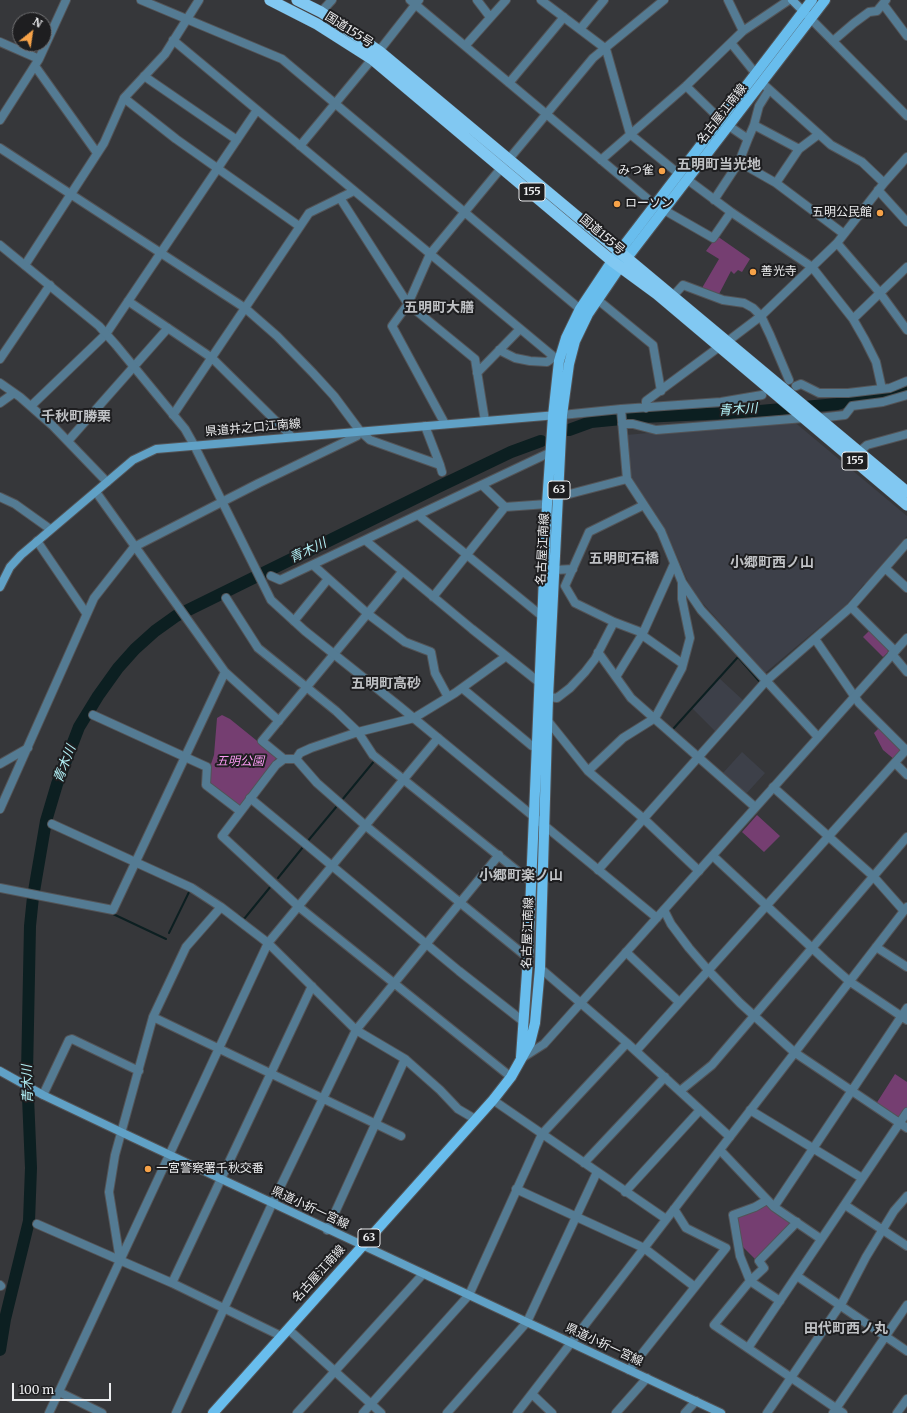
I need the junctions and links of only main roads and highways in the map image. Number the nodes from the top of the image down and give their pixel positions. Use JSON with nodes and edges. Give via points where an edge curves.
{"nodes":[{"id":1,"x":270,"y":0,"type":"edge"},
{"id":2,"x":296,"y":0,"type":"edge"},
{"id":3,"x":791,"y":0,"type":"edge"},
{"id":4,"x":812,"y":0,"type":"edge"},
{"id":5,"x":825,"y":0,"type":"edge"},
{"id":6,"x":803,"y":12,"type":"junction"},
{"id":7,"x":811,"y":19,"type":"junction"},
{"id":8,"x":376,"y":55,"type":"junction"},
{"id":9,"x":725,"y":123,"type":"junction"},
{"id":10,"x":619,"y":259,"type":"junction"},
{"id":11,"x":723,"y":344,"type":"junction"},
{"id":12,"x":558,"y":415,"type":"junction"},
{"id":13,"x":810,"y":417,"type":"junction"},
{"id":14,"x":907,"y":492,"type":"edge"},
{"id":15,"x":907,"y":505,"type":"edge"},
{"id":16,"x":0,"y":587,"type":"edge"},
{"id":17,"x":521,"y":1059,"type":"junction"},
{"id":18,"x":0,"y":1071,"type":"edge"},
{"id":19,"x":362,"y":1246,"type":"junction"},
{"id":20,"x":212,"y":1413,"type":"edge"},
{"id":21,"x":721,"y":1413,"type":"edge"}],
"edges":[{"from":1,"to":8,"type":"highway","name":"国道155号","number":"155"},
{"from":2,"to":8,"type":"highway","name":"国道155号","number":"155","via":[[321,12]]},
{"from":3,"to":6,"type":"main road"},
{"from":4,"to":6,"type":"main road","name":"名古屋江南線","number":"63"},
{"from":5,"to":7,"type":"main road","name":"名古屋江南線","number":"63"},
{"from":6,"to":7,"type":"main road"},
{"from":6,"to":9,"type":"main road","name":"名古屋江南線","number":"63","via":[[756,74]]},
{"from":7,"to":9,"type":"main road","name":"名古屋江南線","number":"63","via":[[765,87]]},
{"from":8,"to":10,"type":"highway","name":"国道155号","number":"155"},
{"from":9,"to":10,"type":"main road","name":"名古屋江南線","number":"63"},
{"from":10,"to":11,"type":"highway","name":"国道155号","number":"155","via":[[652,291]]},
{"from":10,"to":11,"type":"highway","name":"国道155号","number":"155","via":[[673,296]]},
{"from":10,"to":12,"type":"main road","name":"名古屋江南線","number":"63","via":[[575,341]]},
{"from":10,"to":12,"type":"main road","name":"名古屋江南線","number":"63","via":[[580,310],[556,359]]},
{"from":11,"to":13,"type":"highway","name":"国道155号","number":"155","via":[[794,398]]},
{"from":11,"to":13,"type":"highway","name":"国道155号","number":"155","via":[[782,400]]},
{"from":12,"to":16,"type":"main road","name":"県道井之口江南線","via":[[156,449],[142,455],[50,529],[10,567]]},
{"from":12,"to":17,"type":"main road","name":"名古屋江南線","number":"63","via":[[551,452],[548,504],[528,958]]},
{"from":12,"to":17,"type":"main road","name":"名古屋江南線","number":"63","via":[[558,497],[548,697],[540,968],[535,1023],[530,1043]]},
{"from":13,"to":14,"type":"highway","name":"国道155号","number":"155","via":[[859,452]]},
{"from":13,"to":15,"type":"highway","name":"国道155号","number":"155"},
{"from":17,"to":19,"type":"main road","name":"名古屋江南線","number":"63","via":[[493,1100]]},
{"from":18,"to":19,"type":"main road","name":"県道小折一宮線","via":[[40,1094]]},
{"from":19,"to":20,"type":"main road","name":"名古屋江南線","number":"63"},
{"from":19,"to":21,"type":"main road","name":"県道小折一宮線"}]}
